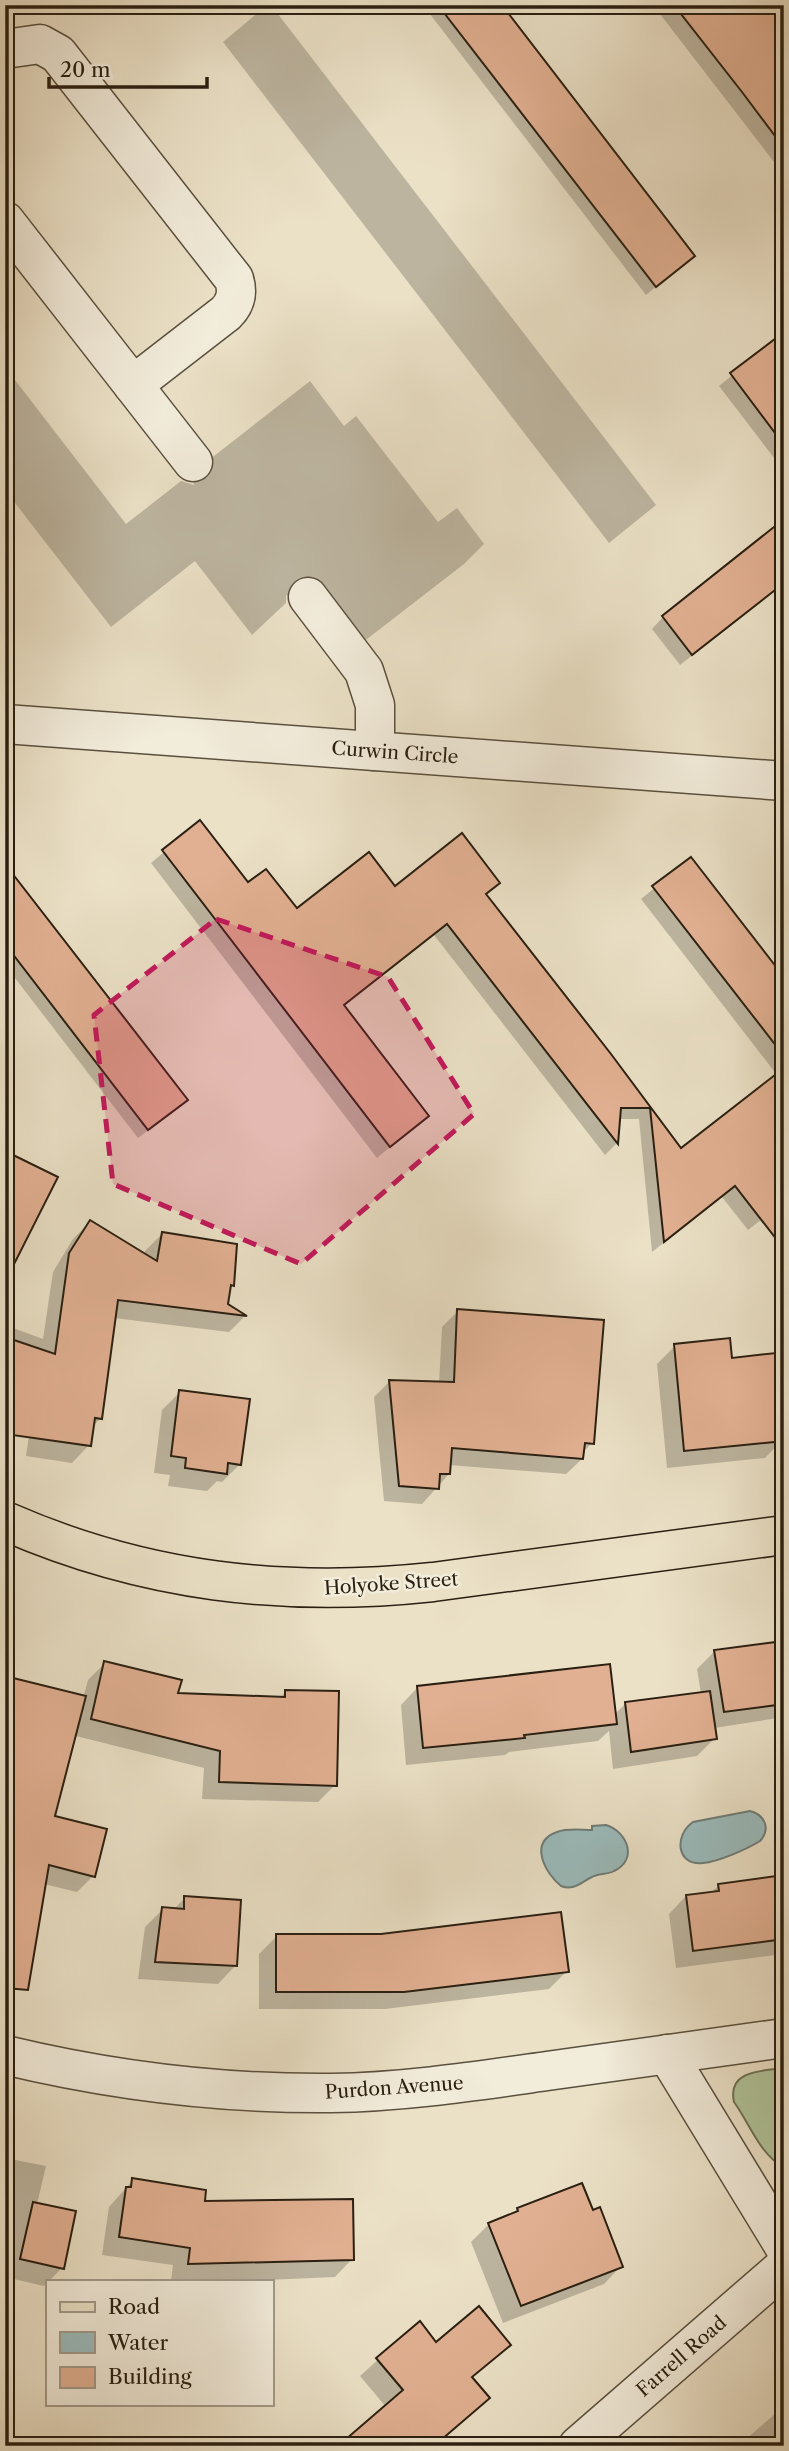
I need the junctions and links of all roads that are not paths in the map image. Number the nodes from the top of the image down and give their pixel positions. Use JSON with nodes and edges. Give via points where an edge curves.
{"nodes":[{"id":1,"x":5,"y":49,"type":"edge"},
{"id":2,"x":5,"y":221,"type":"edge"},
{"id":3,"x":133,"y":384,"type":"junction"},
{"id":4,"x":193,"y":462,"type":"dead end"},
{"id":5,"x":308,"y":597,"type":"dead end"},
{"id":6,"x":5,"y":724,"type":"edge"},
{"id":7,"x":375,"y":751,"type":"junction"},
{"id":8,"x":784,"y":781,"type":"edge"},
{"id":9,"x":5,"y":1521,"type":"edge"},
{"id":10,"x":784,"y":1535,"type":"edge"},
{"id":11,"x":784,"y":2038,"type":"edge"},
{"id":12,"x":667,"y":2054,"type":"junction"},
{"id":13,"x":5,"y":2055,"type":"edge"},
{"id":14,"x":784,"y":2246,"type":"edge"},
{"id":15,"x":784,"y":2267,"type":"edge"},
{"id":16,"x":578,"y":2446,"type":"edge"}],
"edges":[{"from":1,"to":3,"type":"street","via":[[45,44],[58,54],[234,279],[236,295],[230,309]]},
{"from":2,"to":3,"type":"street"},
{"from":3,"to":4,"type":"street"},
{"from":5,"to":7,"type":"street","via":[[364,671],[375,705]]},
{"from":6,"to":7,"type":"street","name":"Curwin Circle"},
{"from":7,"to":8,"type":"street","name":"Curwin Circle"},
{"from":9,"to":10,"type":"main road","name":"Holyoke Street","via":[[74,1549],[139,1567],[296,1589],[433,1582]]},
{"from":11,"to":12,"type":"street","name":"Purdon Avenue"},
{"from":12,"to":13,"type":"street","name":"Purdon Avenue","via":[[470,2082],[333,2093],[196,2088],[100,2076]]},
{"from":12,"to":14,"type":"street"},
{"from":15,"to":16,"type":"street","name":"Farrell Road"}]}
